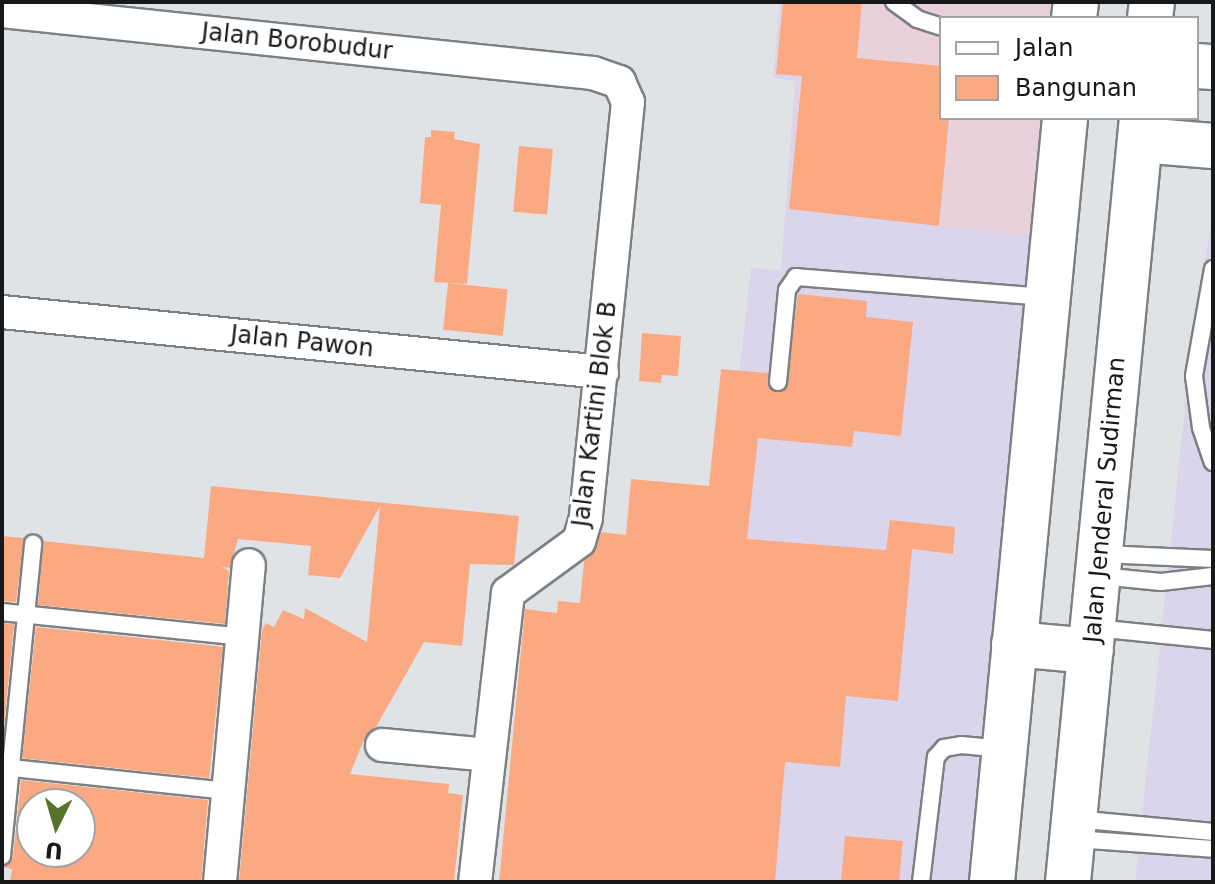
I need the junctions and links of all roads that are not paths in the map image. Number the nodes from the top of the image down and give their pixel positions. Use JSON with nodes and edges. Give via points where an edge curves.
{"nodes":[{"id":1,"x":894,"y":2,"type":"edge"},
{"id":2,"x":2,"y":11,"type":"edge"},
{"id":3,"x":939,"y":26,"type":"edge"},
{"id":4,"x":593,"y":73,"type":"joint"},
{"id":5,"x":1065,"y":120,"type":"edge"},
{"id":6,"x":1141,"y":129,"type":"edge"},
{"id":7,"x":1213,"y":146,"type":"edge"},
{"id":8,"x":1213,"y":269,"type":"edge"},
{"id":9,"x":1047,"y":297,"type":"junction"},
{"id":10,"x":2,"y":312,"type":"edge"},
{"id":11,"x":602,"y":372,"type":"junction"},
{"id":12,"x":778,"y":382,"type":"dead end"},
{"id":13,"x":1213,"y":462,"type":"edge"},
{"id":14,"x":33,"y":544,"type":"dead end"},
{"id":15,"x":1213,"y":559,"type":"edge"},
{"id":16,"x":249,"y":565,"type":"dead end"},
{"id":17,"x":1099,"y":565,"type":"junction"},
{"id":18,"x":1213,"y":576,"type":"edge"},
{"id":19,"x":2,"y":612,"type":"edge"},
{"id":20,"x":26,"y":614,"type":"junction"},
{"id":21,"x":243,"y":637,"type":"junction"},
{"id":22,"x":1092,"y":640,"type":"junction"},
{"id":23,"x":1213,"y":640,"type":"edge"},
{"id":24,"x":1014,"y":644,"type":"junction"},
{"id":25,"x":382,"y":745,"type":"dead end"},
{"id":26,"x":1004,"y":749,"type":"junction"},
{"id":27,"x":489,"y":755,"type":"junction"},
{"id":28,"x":6,"y":767,"type":"edge"},
{"id":29,"x":229,"y":791,"type":"junction"},
{"id":30,"x":1073,"y":828,"type":"junction"},
{"id":31,"x":1213,"y":832,"type":"edge"},
{"id":32,"x":1213,"y":849,"type":"edge"},
{"id":33,"x":2,"y":856,"type":"edge"},
{"id":34,"x":220,"y":882,"type":"edge"},
{"id":35,"x":475,"y":882,"type":"edge"},
{"id":36,"x":921,"y":882,"type":"edge"},
{"id":37,"x":992,"y":882,"type":"edge"},
{"id":38,"x":1068,"y":882,"type":"edge"}],
"edges":[{"from":1,"to":3,"type":"lane","via":[[917,19]]},
{"from":2,"to":4,"type":"street","name":"Jalan Borobudur"},
{"from":4,"to":11,"type":"street","name":"Jalan Kartini Blok B","via":[[619,82],[628,102]]},
{"from":5,"to":9,"type":"main road"},
{"from":6,"to":7,"type":"main road"},
{"from":6,"to":17,"type":"main road","name":"Jalan Jenderal Sudirman"},
{"from":8,"to":13,"type":"lane","via":[[1194,376],[1201,428]]},
{"from":9,"to":12,"type":"lane","via":[[796,277],[787,290]]},
{"from":9,"to":24,"type":"main road"},
{"from":10,"to":11,"type":"street","name":"Jalan Pawon"},
{"from":11,"to":27,"type":"street","name":"Jalan Kartini Blok B","via":[[579,541],[508,593]]},
{"from":14,"to":20,"type":"lane"},
{"from":15,"to":17,"type":"lane"},
{"from":16,"to":21,"type":"street"},
{"from":17,"to":18,"type":"lane","via":[[1161,582]]},
{"from":17,"to":22,"type":"main road","name":"Jalan Jenderal Sudirman"},
{"from":19,"to":20,"type":"lane"},
{"from":20,"to":21,"type":"lane"},
{"from":20,"to":28,"type":"lane"},
{"from":21,"to":29,"type":"street"},
{"from":22,"to":23,"type":"lane"},
{"from":22,"to":24,"type":"main road"},
{"from":22,"to":30,"type":"main road","name":"Jalan Jenderal Sudirman"},
{"from":24,"to":26,"type":"main road"},
{"from":25,"to":27,"type":"street"},
{"from":26,"to":36,"type":"lane","via":[[961,745],[944,748],[936,757]]},
{"from":26,"to":37,"type":"main road"},
{"from":27,"to":35,"type":"street","name":"Jalan Kartini Blok B"},
{"from":28,"to":29,"type":"lane"},
{"from":28,"to":33,"type":"lane"},
{"from":29,"to":34,"type":"street"},
{"from":30,"to":31,"type":"lane"},
{"from":30,"to":32,"type":"lane"},
{"from":30,"to":38,"type":"main road","name":"Jalan Jenderal Sudirman"}]}
